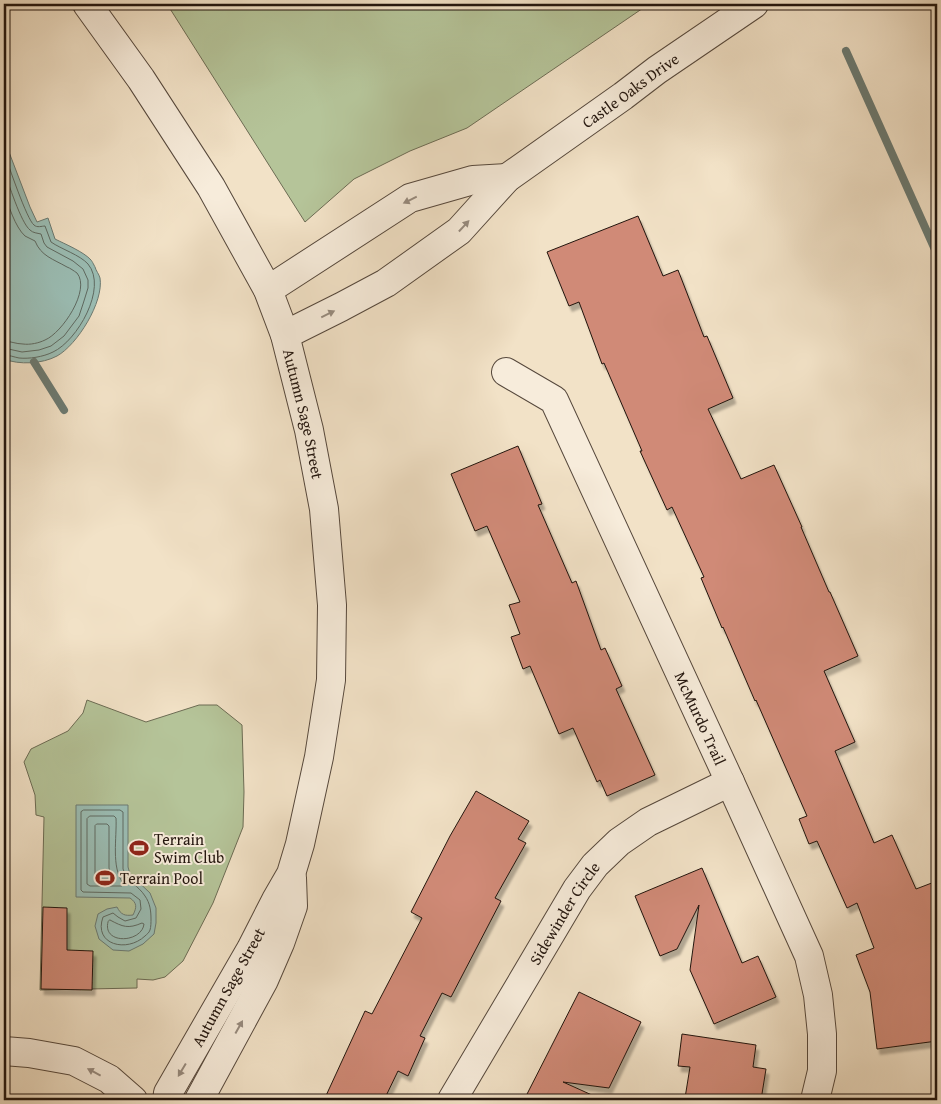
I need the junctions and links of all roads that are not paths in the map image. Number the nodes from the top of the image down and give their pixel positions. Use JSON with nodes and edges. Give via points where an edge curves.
{"nodes":[{"id":1,"x":87,"y":4,"type":"edge"},
{"id":2,"x":754,"y":4,"type":"edge"},
{"id":3,"x":508,"y":178,"type":"junction"},
{"id":4,"x":268,"y":290,"type":"junction"},
{"id":5,"x":284,"y":335,"type":"junction"},
{"id":6,"x":506,"y":372,"type":"dead end"},
{"id":7,"x":730,"y":782,"type":"junction"},
{"id":8,"x":291,"y":874,"type":"junction"},
{"id":9,"x":4,"y":1051,"type":"edge"},
{"id":10,"x":133,"y":1100,"type":"edge"},
{"id":11,"x":167,"y":1100,"type":"edge"},
{"id":12,"x":199,"y":1100,"type":"edge"},
{"id":13,"x":452,"y":1100,"type":"edge"},
{"id":14,"x":815,"y":1100,"type":"edge"}],
"edges":[{"from":1,"to":4,"type":"street","name":"Autumn Sage Street","via":[[141,79],[211,187]]},
{"from":2,"to":3,"type":"street","name":"Castle Oaks Drive"},
{"from":3,"to":4,"type":"street","one_way":true,"via":[[473,180],[410,198]]},
{"from":5,"to":3,"type":"street","name":"Castle Oaks Drive","one_way":true,"via":[[386,283],[459,231]]},
{"from":4,"to":5,"type":"street","name":"Autumn Sage Street"},
{"from":5,"to":8,"type":"street","name":"Autumn Sage Street","via":[[309,430],[324,509],[332,604],[331,680],[319,757]]},
{"from":6,"to":7,"type":"street","name":"McMurdo Trail","via":[[554,400]]},
{"from":7,"to":13,"type":"street","name":"Sidewinder Circle","via":[[648,822],[619,842],[595,865],[577,889]]},
{"from":7,"to":14,"type":"street","name":"McMurdo Trail","via":[[809,956],[822,1034],[822,1071]]},
{"from":8,"to":11,"type":"street","name":"Autumn Sage Street","one_way":true},
{"from":12,"to":8,"type":"street","name":"Autumn Sage Street","one_way":true,"via":[[280,944],[293,906]]},
{"from":10,"to":9,"type":"street","one_way":true,"via":[[109,1079],[74,1061]]}]}
